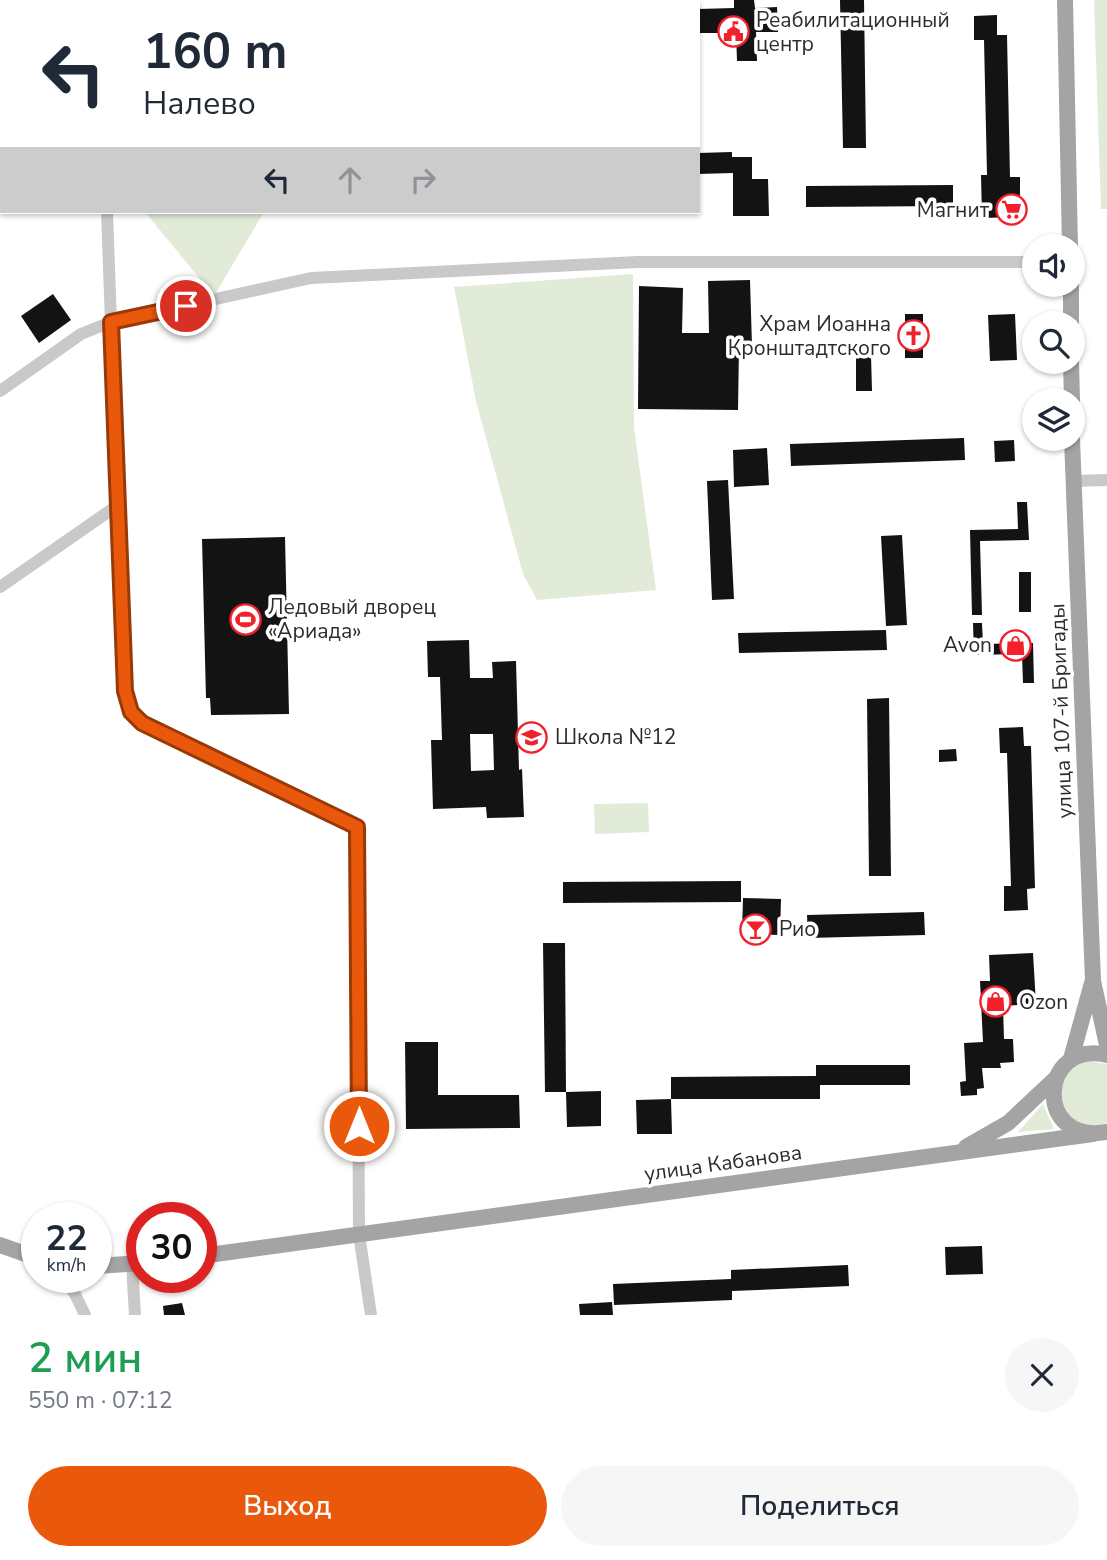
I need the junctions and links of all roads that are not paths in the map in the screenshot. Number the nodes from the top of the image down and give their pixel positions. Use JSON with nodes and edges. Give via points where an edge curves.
{"nodes":[{"id":1,"x":1065,"y":0,"type":"edge"},
{"id":2,"x":107,"y":214,"type":"edge"},
{"id":3,"x":1070,"y":234,"type":"edge"},
{"id":4,"x":1022,"y":262,"type":"edge"},
{"id":5,"x":111,"y":322,"type":"junction"},
{"id":6,"x":0,"y":391,"type":"edge"},
{"id":7,"x":1072,"y":451,"type":"edge"},
{"id":8,"x":1107,"y":480,"type":"edge"},
{"id":9,"x":1073,"y":481,"type":"junction"},
{"id":10,"x":118,"y":505,"type":"junction"},
{"id":11,"x":0,"y":587,"type":"edge"},
{"id":12,"x":1093,"y":981,"type":"junction"},
{"id":13,"x":1107,"y":1045,"type":"edge"},
{"id":14,"x":1107,"y":1055,"type":"edge"},
{"id":15,"x":1071,"y":1059,"type":"junction"},
{"id":16,"x":1055,"y":1079,"type":"junction"},
{"id":17,"x":1102,"y":1133,"type":"edge"},
{"id":18,"x":951,"y":1154,"type":"junction"},
{"id":19,"x":359,"y":1234,"type":"junction"},
{"id":20,"x":0,"y":1245,"type":"edge"},
{"id":21,"x":21,"y":1252,"type":"edge"},
{"id":22,"x":217,"y":1254,"type":"edge"},
{"id":23,"x":73,"y":1293,"type":"edge"},
{"id":24,"x":136,"y":1293,"type":"edge"},
{"id":25,"x":85,"y":1315,"type":"edge"},
{"id":26,"x":135,"y":1315,"type":"edge"},
{"id":27,"x":371,"y":1315,"type":"edge"}],
"edges":[{"from":1,"to":3,"type":"main road"},
{"from":2,"to":5,"type":"street"},
{"from":4,"to":5,"type":"street","via":[[638,262],[311,278]]},
{"from":5,"to":6,"type":"street","via":[[81,334]]},
{"from":5,"to":10,"type":"street"},
{"from":7,"to":9,"type":"main road","name":"улица 107-й Бригады"},
{"from":8,"to":9,"type":"street"},
{"from":9,"to":12,"type":"main road","name":"улица 107-й Бригады"},
{"from":10,"to":11,"type":"street"},
{"from":10,"to":19,"type":"street","via":[[125,691],[131,712],[142,723],[357,827]]},
{"from":12,"to":13,"type":"main road"},
{"from":12,"to":15,"type":"main road"},
{"from":14,"to":15,"type":"main road","via":[[1083,1054]]},
{"from":15,"to":16,"type":"main road"},
{"from":16,"to":17,"type":"main road","via":[[1053,1092],[1060,1116],[1069,1126]]},
{"from":16,"to":18,"type":"main road","via":[[1008,1123]]},
{"from":17,"to":18,"type":"main road","name":"улица Кабанова"},
{"from":18,"to":19,"type":"main road","name":"улица Кабанова"},
{"from":19,"to":22,"type":"main road","name":"улица Кабанова"},
{"from":19,"to":27,"type":"street"},
{"from":20,"to":21,"type":"main road"},
{"from":23,"to":25,"type":"street"},
{"from":24,"to":26,"type":"street"}]}
